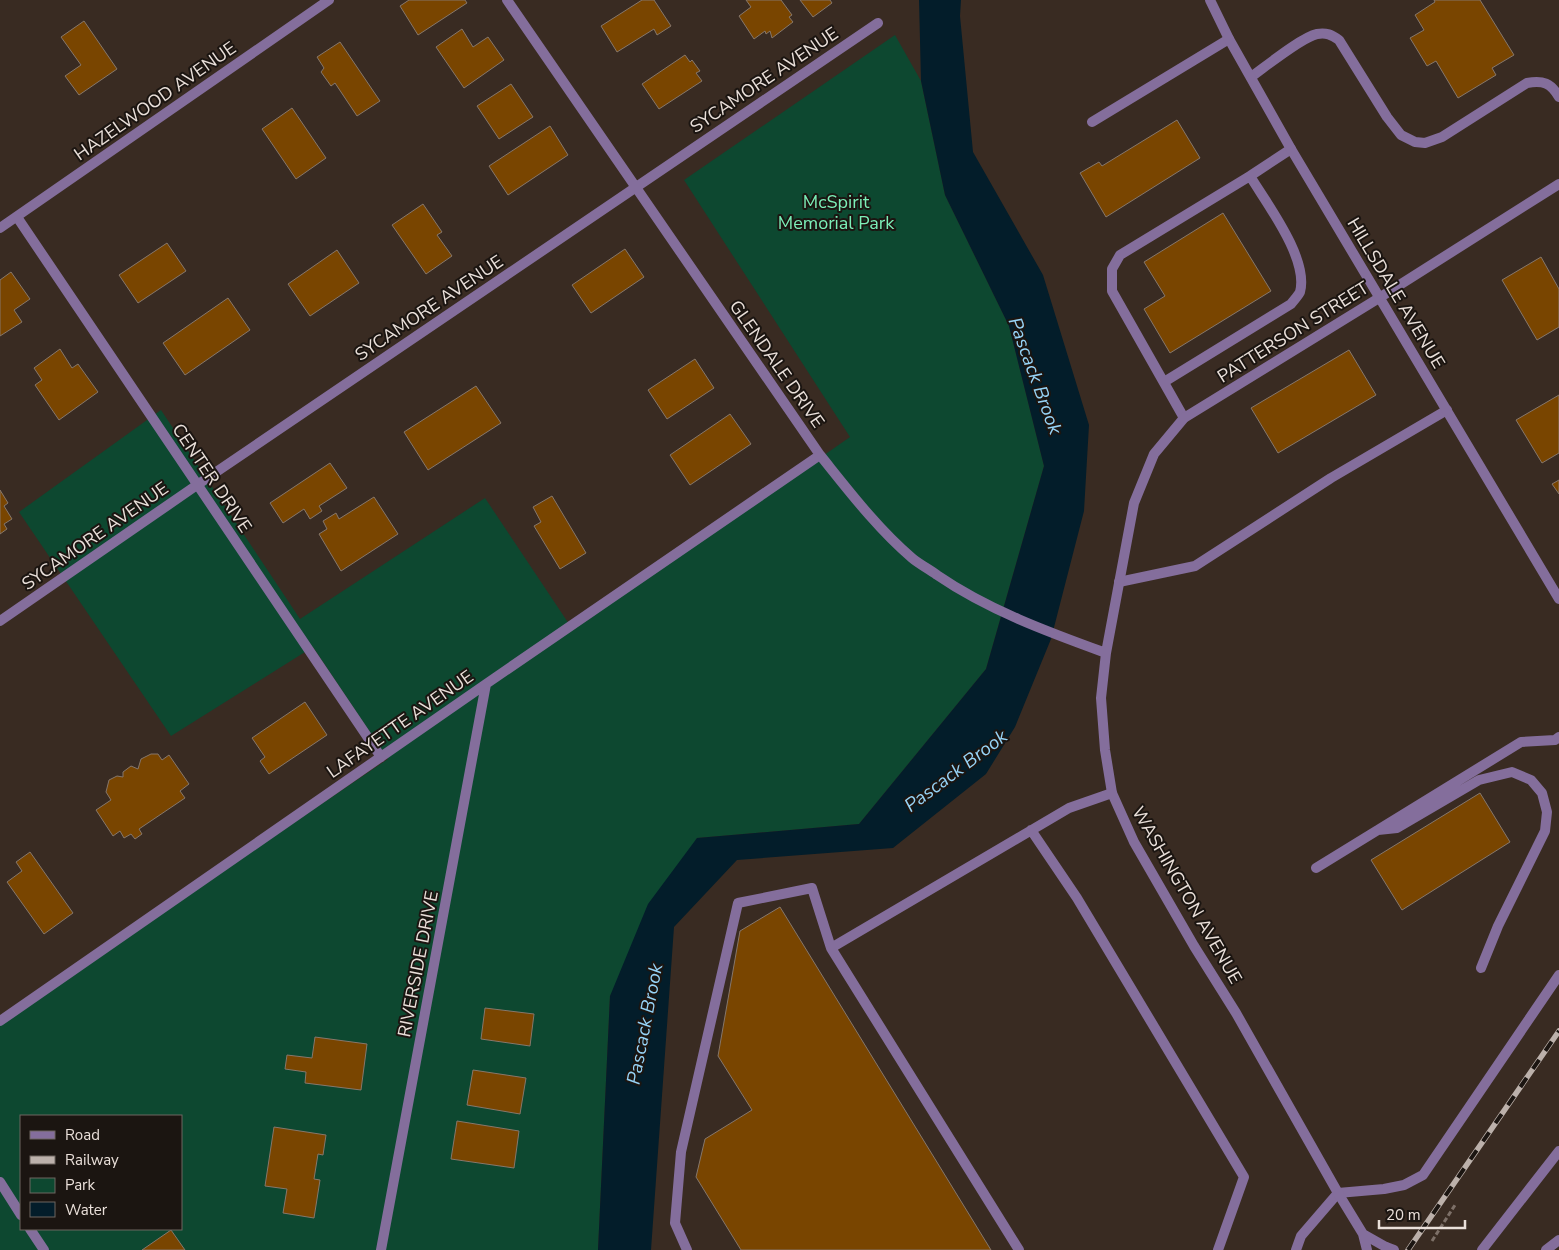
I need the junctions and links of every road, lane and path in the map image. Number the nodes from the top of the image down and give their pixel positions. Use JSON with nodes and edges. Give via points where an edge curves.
{"nodes":[{"id":1,"x":329,"y":0,"type":"edge"},
{"id":2,"x":506,"y":0,"type":"edge"},
{"id":3,"x":1210,"y":0,"type":"edge"},
{"id":4,"x":878,"y":23,"type":"dead end"},
{"id":5,"x":1230,"y":39,"type":"junction"},
{"id":6,"x":1251,"y":77,"type":"junction"},
{"id":7,"x":1559,"y":97,"type":"edge"},
{"id":8,"x":1092,"y":122,"type":"dead end"},
{"id":9,"x":1291,"y":149,"type":"junction"},
{"id":10,"x":1250,"y":176,"type":"junction"},
{"id":11,"x":1559,"y":184,"type":"edge"},
{"id":12,"x":636,"y":187,"type":"junction"},
{"id":13,"x":17,"y":216,"type":"junction"},
{"id":14,"x":0,"y":228,"type":"edge"},
{"id":15,"x":1379,"y":298,"type":"junction"},
{"id":16,"x":1164,"y":382,"type":"junction"},
{"id":17,"x":1447,"y":410,"type":"junction"},
{"id":18,"x":1184,"y":418,"type":"junction"},
{"id":19,"x":1154,"y":454,"type":"joint"},
{"id":20,"x":820,"y":455,"type":"junction"},
{"id":21,"x":197,"y":485,"type":"junction"},
{"id":22,"x":1119,"y":582,"type":"junction"},
{"id":23,"x":1559,"y":599,"type":"edge"},
{"id":24,"x":0,"y":621,"type":"edge"},
{"id":25,"x":1106,"y":653,"type":"junction"},
{"id":26,"x":486,"y":684,"type":"junction"},
{"id":27,"x":1557,"y":738,"type":"edge"},
{"id":28,"x":380,"y":757,"type":"junction"},
{"id":29,"x":1112,"y":793,"type":"junction"},
{"id":30,"x":1031,"y":830,"type":"junction"},
{"id":31,"x":1378,"y":830,"type":"junction"},
{"id":32,"x":1316,"y":868,"type":"dead end"},
{"id":33,"x":831,"y":948,"type":"junction"},
{"id":34,"x":1480,"y":968,"type":"dead end"},
{"id":35,"x":1559,"y":975,"type":"edge"},
{"id":36,"x":0,"y":1021,"type":"edge"},
{"id":37,"x":1559,"y":1152,"type":"edge"},
{"id":38,"x":0,"y":1182,"type":"edge"},
{"id":39,"x":1338,"y":1193,"type":"junction"},
{"id":40,"x":1455,"y":1205,"type":"dead end"},
{"id":41,"x":20,"y":1213,"type":"edge"},
{"id":42,"x":31,"y":1230,"type":"edge"},
{"id":43,"x":1363,"y":1234,"type":"junction"},
{"id":44,"x":1559,"y":1240,"type":"edge"},
{"id":45,"x":1432,"y":1241,"type":"dead end"},
{"id":46,"x":1390,"y":1249,"type":"edge"},
{"id":47,"x":44,"y":1250,"type":"edge"},
{"id":48,"x":381,"y":1250,"type":"edge"},
{"id":49,"x":687,"y":1250,"type":"edge"},
{"id":50,"x":1019,"y":1250,"type":"edge"},
{"id":51,"x":1218,"y":1250,"type":"edge"},
{"id":52,"x":1296,"y":1250,"type":"edge"},
{"id":53,"x":1367,"y":1250,"type":"edge"},
{"id":54,"x":1482,"y":1250,"type":"edge"},
{"id":55,"x":1546,"y":1250,"type":"edge"}],
"edges":[{"from":1,"to":13,"type":"street","name":"HAZELWOOD AVENUE"},
{"from":2,"to":12,"type":"street","name":"GLENDALE DRIVE"},
{"from":3,"to":5,"type":"street","name":"HILLSDALE AVENUE"},
{"from":4,"to":12,"type":"street","name":"SYCAMORE AVENUE"},
{"from":5,"to":6,"type":"street","name":"HILLSDALE AVENUE"},
{"from":5,"to":8,"type":"street"},
{"from":6,"to":7,"type":"street","via":[[1304,40],[1317,34],[1330,34],[1339,40],[1401,135],[1414,142],[1425,143],[1442,137],[1527,83],[1547,83]]},
{"from":6,"to":9,"type":"street","name":"HILLSDALE AVENUE"},
{"from":9,"to":10,"type":"street"},
{"from":9,"to":15,"type":"street","name":"HILLSDALE AVENUE"},
{"from":10,"to":16,"type":"street","via":[[1296,256],[1300,293],[1291,304]]},
{"from":10,"to":16,"type":"street","via":[[1120,255],[1112,269],[1112,290]]},
{"from":11,"to":15,"type":"street","name":"PATTERSON STREET"},
{"from":12,"to":20,"type":"street","name":"GLENDALE DRIVE"},
{"from":12,"to":21,"type":"street","name":"SYCAMORE AVENUE"},
{"from":13,"to":14,"type":"street","name":"HAZELWOOD AVENUE"},
{"from":13,"to":21,"type":"street","name":"CENTER DRIVE"},
{"from":15,"to":17,"type":"street","name":"HILLSDALE AVENUE"},
{"from":15,"to":18,"type":"street","name":"PATTERSON STREET"},
{"from":16,"to":18,"type":"street"},
{"from":17,"to":22,"type":"street","via":[[1331,478],[1195,566]]},
{"from":17,"to":23,"type":"street","name":"HILLSDALE AVENUE"},
{"from":18,"to":19,"type":"street","name":"PATTERSON STREET"},
{"from":19,"to":22,"type":"street","name":"WASHINGTON AVENUE","via":[[1134,503]]},
{"from":20,"to":25,"type":"street","name":"GLENDALE DRIVE","via":[[867,512],[912,558],[989,606]]},
{"from":20,"to":26,"type":"street","name":"LAFAYETTE AVENUE"},
{"from":21,"to":24,"type":"street","name":"SYCAMORE AVENUE"},
{"from":21,"to":28,"type":"street","name":"CENTER DRIVE"},
{"from":22,"to":25,"type":"street","name":"WASHINGTON AVENUE"},
{"from":25,"to":29,"type":"street","name":"WASHINGTON AVENUE","via":[[1101,698]]},
{"from":26,"to":28,"type":"street","name":"LAFAYETTE AVENUE"},
{"from":26,"to":48,"type":"street","name":"RIVERSIDE DRIVE"},
{"from":27,"to":31,"type":"street","via":[[1521,742]]},
{"from":28,"to":36,"type":"street","name":"LAFAYETTE AVENUE"},
{"from":29,"to":30,"type":"street","via":[[1069,808]]},
{"from":29,"to":39,"type":"street","name":"WASHINGTON AVENUE","via":[[1134,842]]},
{"from":30,"to":33,"type":"street"},
{"from":30,"to":51,"type":"street","via":[[1077,898],[1244,1177]]},
{"from":31,"to":32,"type":"street"},
{"from":31,"to":34,"type":"street","via":[[1397,828],[1479,780],[1512,772],[1531,780],[1542,793],[1545,831]]},
{"from":33,"to":49,"type":"street","via":[[812,888],[738,903],[681,1152],[675,1223]]},
{"from":33,"to":50,"type":"street"},
{"from":35,"to":39,"type":"street","via":[[1423,1175],[1404,1185]]},
{"from":37,"to":54,"type":"street"},
{"from":38,"to":41,"type":"street"},
{"from":39,"to":43,"type":"street","name":"WASHINGTON AVENUE"},
{"from":39,"to":52,"type":"street","via":[[1300,1236]]},
{"from":40,"to":45,"type":"path"},
{"from":42,"to":47,"type":"street"},
{"from":43,"to":46,"type":"street","name":"WASHINGTON AVENUE"},
{"from":43,"to":53,"type":"street","name":"WASHINGTON AVENUE"},
{"from":44,"to":55,"type":"street"}]}
